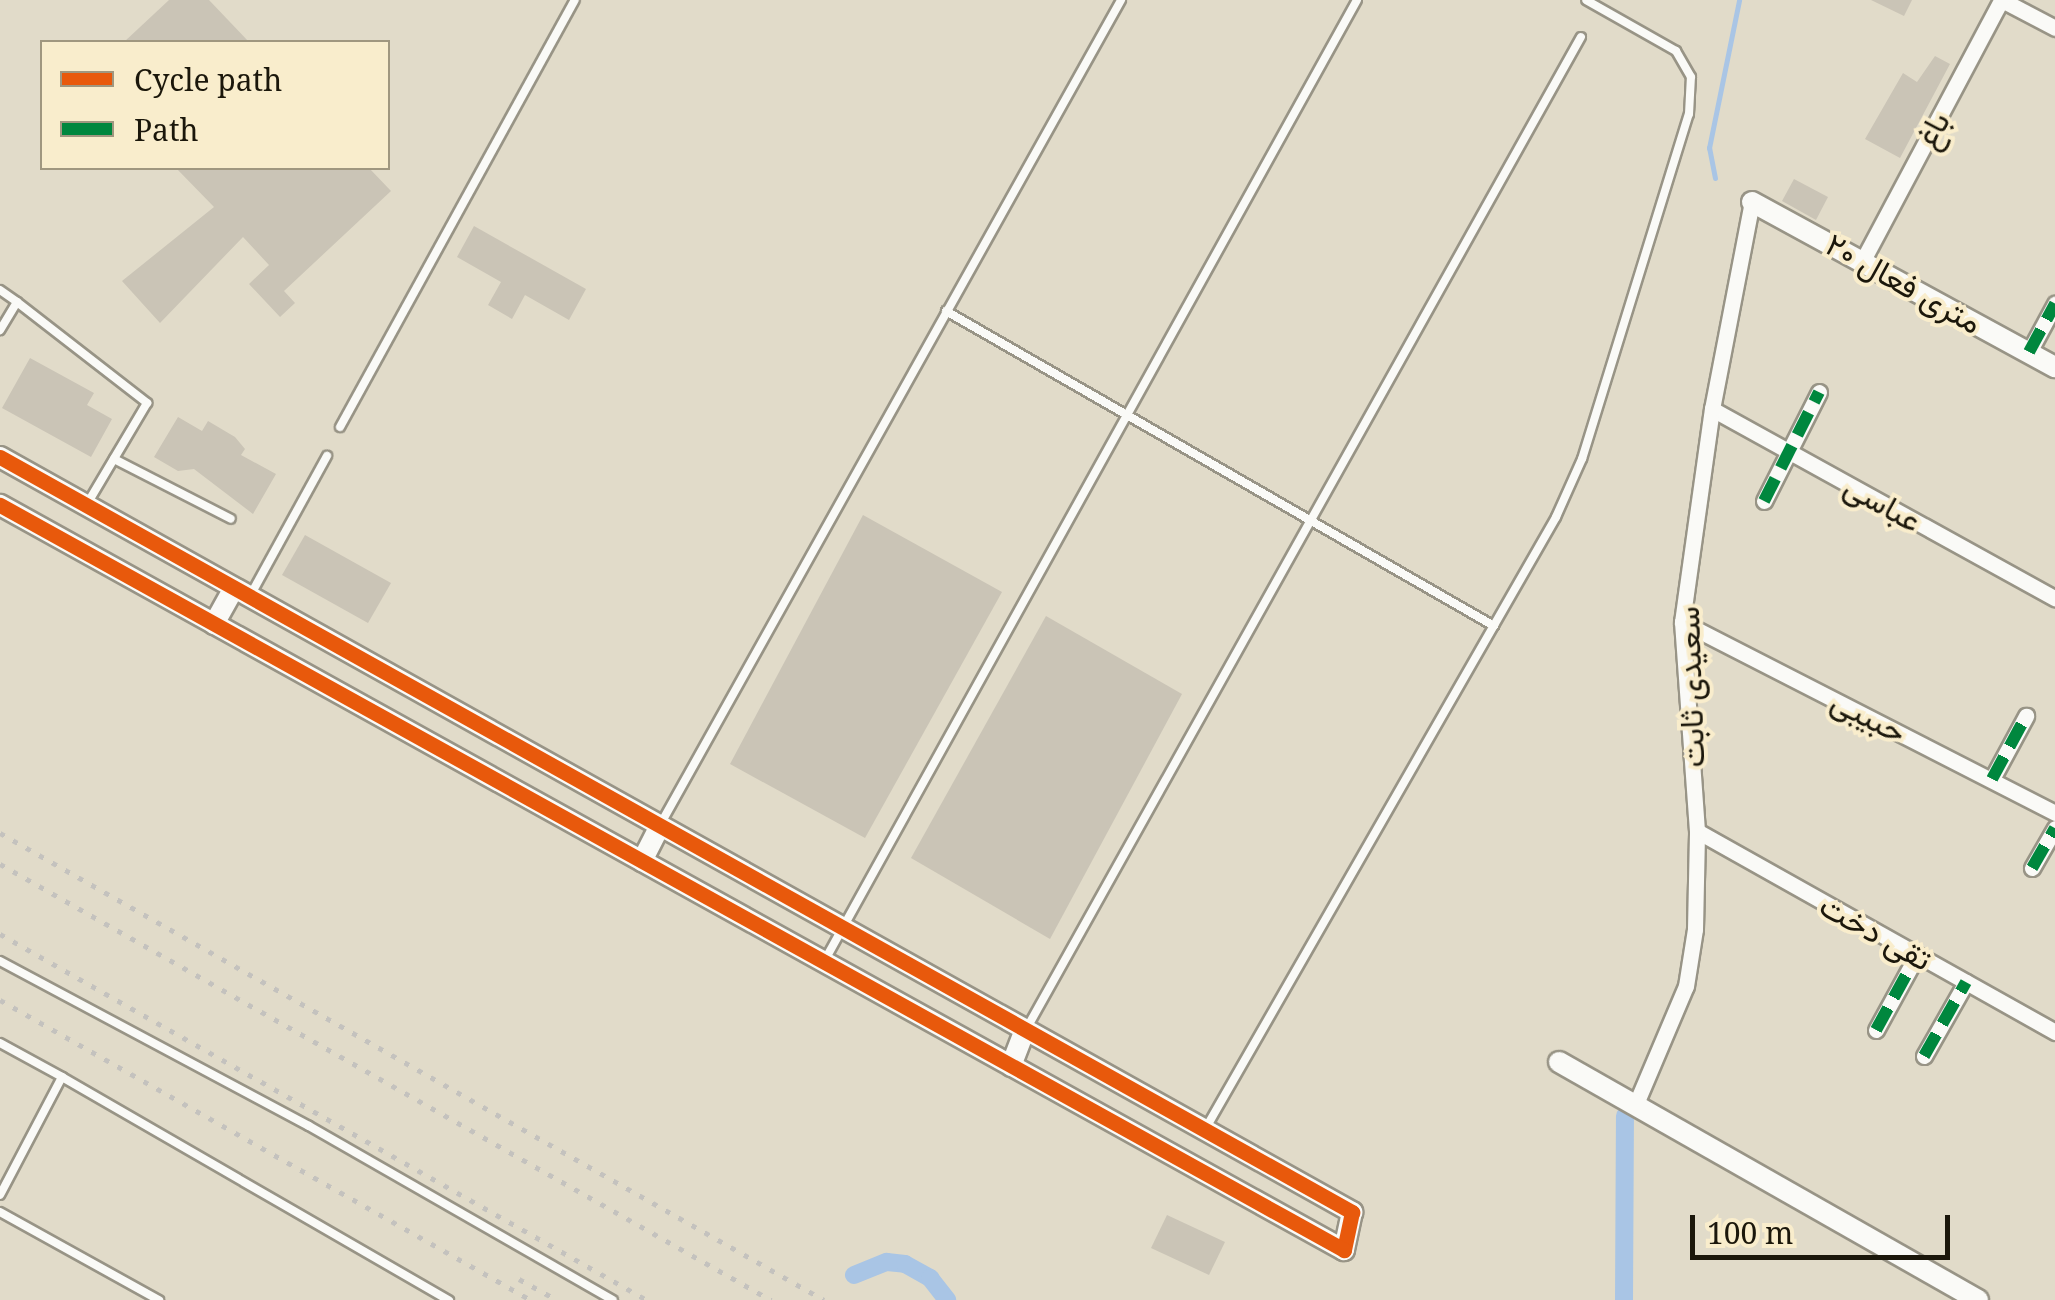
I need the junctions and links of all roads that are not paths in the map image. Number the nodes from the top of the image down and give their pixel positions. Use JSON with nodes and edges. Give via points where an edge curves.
{"nodes":[{"id":1,"x":575,"y":0,"type":"edge"},
{"id":2,"x":1121,"y":0,"type":"edge"},
{"id":3,"x":1357,"y":0,"type":"edge"},
{"id":4,"x":1586,"y":0,"type":"edge"},
{"id":5,"x":2002,"y":0,"type":"edge"},
{"id":6,"x":2055,"y":28,"type":"edge"},
{"id":7,"x":1581,"y":36,"type":"dead end"},
{"id":8,"x":1752,"y":202,"type":"joint"},
{"id":9,"x":1863,"y":260,"type":"junction"},
{"id":10,"x":0,"y":290,"type":"edge"},
{"id":11,"x":17,"y":302,"type":"junction"},
{"id":12,"x":2055,"y":304,"type":"edge"},
{"id":13,"x":946,"y":310,"type":"junction"},
{"id":14,"x":0,"y":330,"type":"edge"},
{"id":15,"x":2029,"y":352,"type":"junction"},
{"id":16,"x":2055,"y":366,"type":"edge"},
{"id":17,"x":1819,"y":392,"type":"dead end"},
{"id":18,"x":1712,"y":409,"type":"junction"},
{"id":19,"x":1131,"y":416,"type":"junction"},
{"id":20,"x":340,"y":426,"type":"dead end"},
{"id":21,"x":1788,"y":450,"type":"junction"},
{"id":22,"x":327,"y":456,"type":"dead end"},
{"id":23,"x":0,"y":457,"type":"edge"},
{"id":24,"x":114,"y":459,"type":"junction"},
{"id":25,"x":1764,"y":501,"type":"dead end"},
{"id":26,"x":0,"y":505,"type":"edge"},
{"id":27,"x":86,"y":506,"type":"junction"},
{"id":28,"x":231,"y":518,"type":"dead end"},
{"id":29,"x":1313,"y":520,"type":"junction"},
{"id":30,"x":242,"y":592,"type":"junction"},
{"id":31,"x":2055,"y":598,"type":"edge"},
{"id":32,"x":1682,"y":622,"type":"junction"},
{"id":33,"x":214,"y":624,"type":"junction"},
{"id":34,"x":1494,"y":626,"type":"junction"},
{"id":35,"x":2026,"y":716,"type":"dead end"},
{"id":36,"x":1992,"y":779,"type":"junction"},
{"id":37,"x":2055,"y":813,"type":"edge"},
{"id":38,"x":660,"y":826,"type":"junction"},
{"id":39,"x":2055,"y":828,"type":"edge"},
{"id":40,"x":1697,"y":831,"type":"junction"},
{"id":41,"x":642,"y":861,"type":"junction"},
{"id":42,"x":2032,"y":868,"type":"dead end"},
{"id":43,"x":841,"y":927,"type":"junction"},
{"id":44,"x":1916,"y":954,"type":"junction"},
{"id":45,"x":0,"y":961,"type":"edge"},
{"id":46,"x":824,"y":962,"type":"junction"},
{"id":47,"x":1966,"y":982,"type":"junction"},
{"id":48,"x":1026,"y":1030,"type":"junction"},
{"id":49,"x":1876,"y":1030,"type":"dead end"},
{"id":50,"x":2055,"y":1032,"type":"edge"},
{"id":51,"x":0,"y":1043,"type":"edge"},
{"id":52,"x":1924,"y":1056,"type":"dead end"},
{"id":53,"x":1559,"y":1062,"type":"dead end"},
{"id":54,"x":1011,"y":1066,"type":"junction"},
{"id":55,"x":62,"y":1077,"type":"junction"},
{"id":56,"x":1635,"y":1106,"type":"junction"},
{"id":57,"x":1205,"y":1130,"type":"junction"},
{"id":58,"x":1188,"y":1164,"type":"junction"},
{"id":59,"x":0,"y":1195,"type":"edge"},
{"id":60,"x":0,"y":1212,"type":"edge"},
{"id":61,"x":159,"y":1300,"type":"edge"},
{"id":62,"x":449,"y":1300,"type":"edge"},
{"id":63,"x":613,"y":1300,"type":"edge"},
{"id":64,"x":1978,"y":1300,"type":"edge"}],
"edges":[{"from":1,"to":20,"type":"lane"},
{"from":2,"to":13,"type":"lane"},
{"from":3,"to":19,"type":"lane"},
{"from":4,"to":34,"type":"lane","via":[[1676,50],[1691,77],[1689,114],[1582,458]]},
{"from":5,"to":6,"type":"street"},
{"from":5,"to":9,"type":"street","name":"باغ"},
{"from":7,"to":29,"type":"lane"},
{"from":8,"to":9,"type":"street","name":"۲۰ متری فعال"},
{"from":8,"to":18,"type":"street","name":"سعیدی ثابت"},
{"from":9,"to":15,"type":"street","name":"۲۰ متری فعال"},
{"from":10,"to":11,"type":"lane"},
{"from":11,"to":14,"type":"lane"},
{"from":11,"to":24,"type":"lane","via":[[146,403]]},
{"from":12,"to":15,"type":"street"},
{"from":13,"to":19,"type":"lane"},
{"from":13,"to":38,"type":"lane"},
{"from":15,"to":16,"type":"street","name":"۲۰ متری فعال"},
{"from":17,"to":21,"type":"street"},
{"from":18,"to":21,"type":"street","name":"عباسی"},
{"from":18,"to":32,"type":"street","name":"سعیدی ثابت"},
{"from":19,"to":29,"type":"lane"},
{"from":19,"to":43,"type":"lane"},
{"from":21,"to":25,"type":"street"},
{"from":21,"to":31,"type":"street","name":"عباسی"},
{"from":22,"to":30,"type":"lane"},
{"from":23,"to":27,"type":"street"},
{"from":24,"to":27,"type":"lane"},
{"from":24,"to":28,"type":"lane"},
{"from":26,"to":33,"type":"street"},
{"from":27,"to":30,"type":"street"},
{"from":29,"to":34,"type":"lane"},
{"from":29,"to":48,"type":"lane"},
{"from":30,"to":33,"type":"street"},
{"from":30,"to":38,"type":"street"},
{"from":32,"to":36,"type":"street","name":"حبیبی"},
{"from":32,"to":40,"type":"street","name":"سعیدی ثابت"},
{"from":33,"to":41,"type":"street"},
{"from":34,"to":57,"type":"lane"},
{"from":35,"to":36,"type":"street"},
{"from":36,"to":37,"type":"street","name":"حبیبی"},
{"from":38,"to":41,"type":"street"},
{"from":38,"to":43,"type":"street"},
{"from":39,"to":42,"type":"street"},
{"from":40,"to":44,"type":"street","name":"تقی دخت"},
{"from":40,"to":56,"type":"street","name":"سعیدی ثابت","via":[[1686,986]]},
{"from":41,"to":46,"type":"street"},
{"from":43,"to":46,"type":"lane"},
{"from":43,"to":48,"type":"street"},
{"from":44,"to":47,"type":"street","name":"تقی دخت"},
{"from":44,"to":49,"type":"street"},
{"from":45,"to":63,"type":"lane","via":[[309,1126]]},
{"from":46,"to":54,"type":"street"},
{"from":47,"to":50,"type":"street","name":"تقی دخت"},
{"from":47,"to":52,"type":"street"},
{"from":48,"to":54,"type":"street"},
{"from":48,"to":57,"type":"street"},
{"from":51,"to":55,"type":"lane"},
{"from":53,"to":56,"type":"street"},
{"from":54,"to":58,"type":"street"},
{"from":55,"to":59,"type":"lane"},
{"from":55,"to":62,"type":"lane"},
{"from":56,"to":64,"type":"street"},
{"from":57,"to":58,"type":"street"},
{"from":57,"to":58,"type":"street","via":[[1352,1212],[1344,1250]]},
{"from":60,"to":61,"type":"lane"}]}
